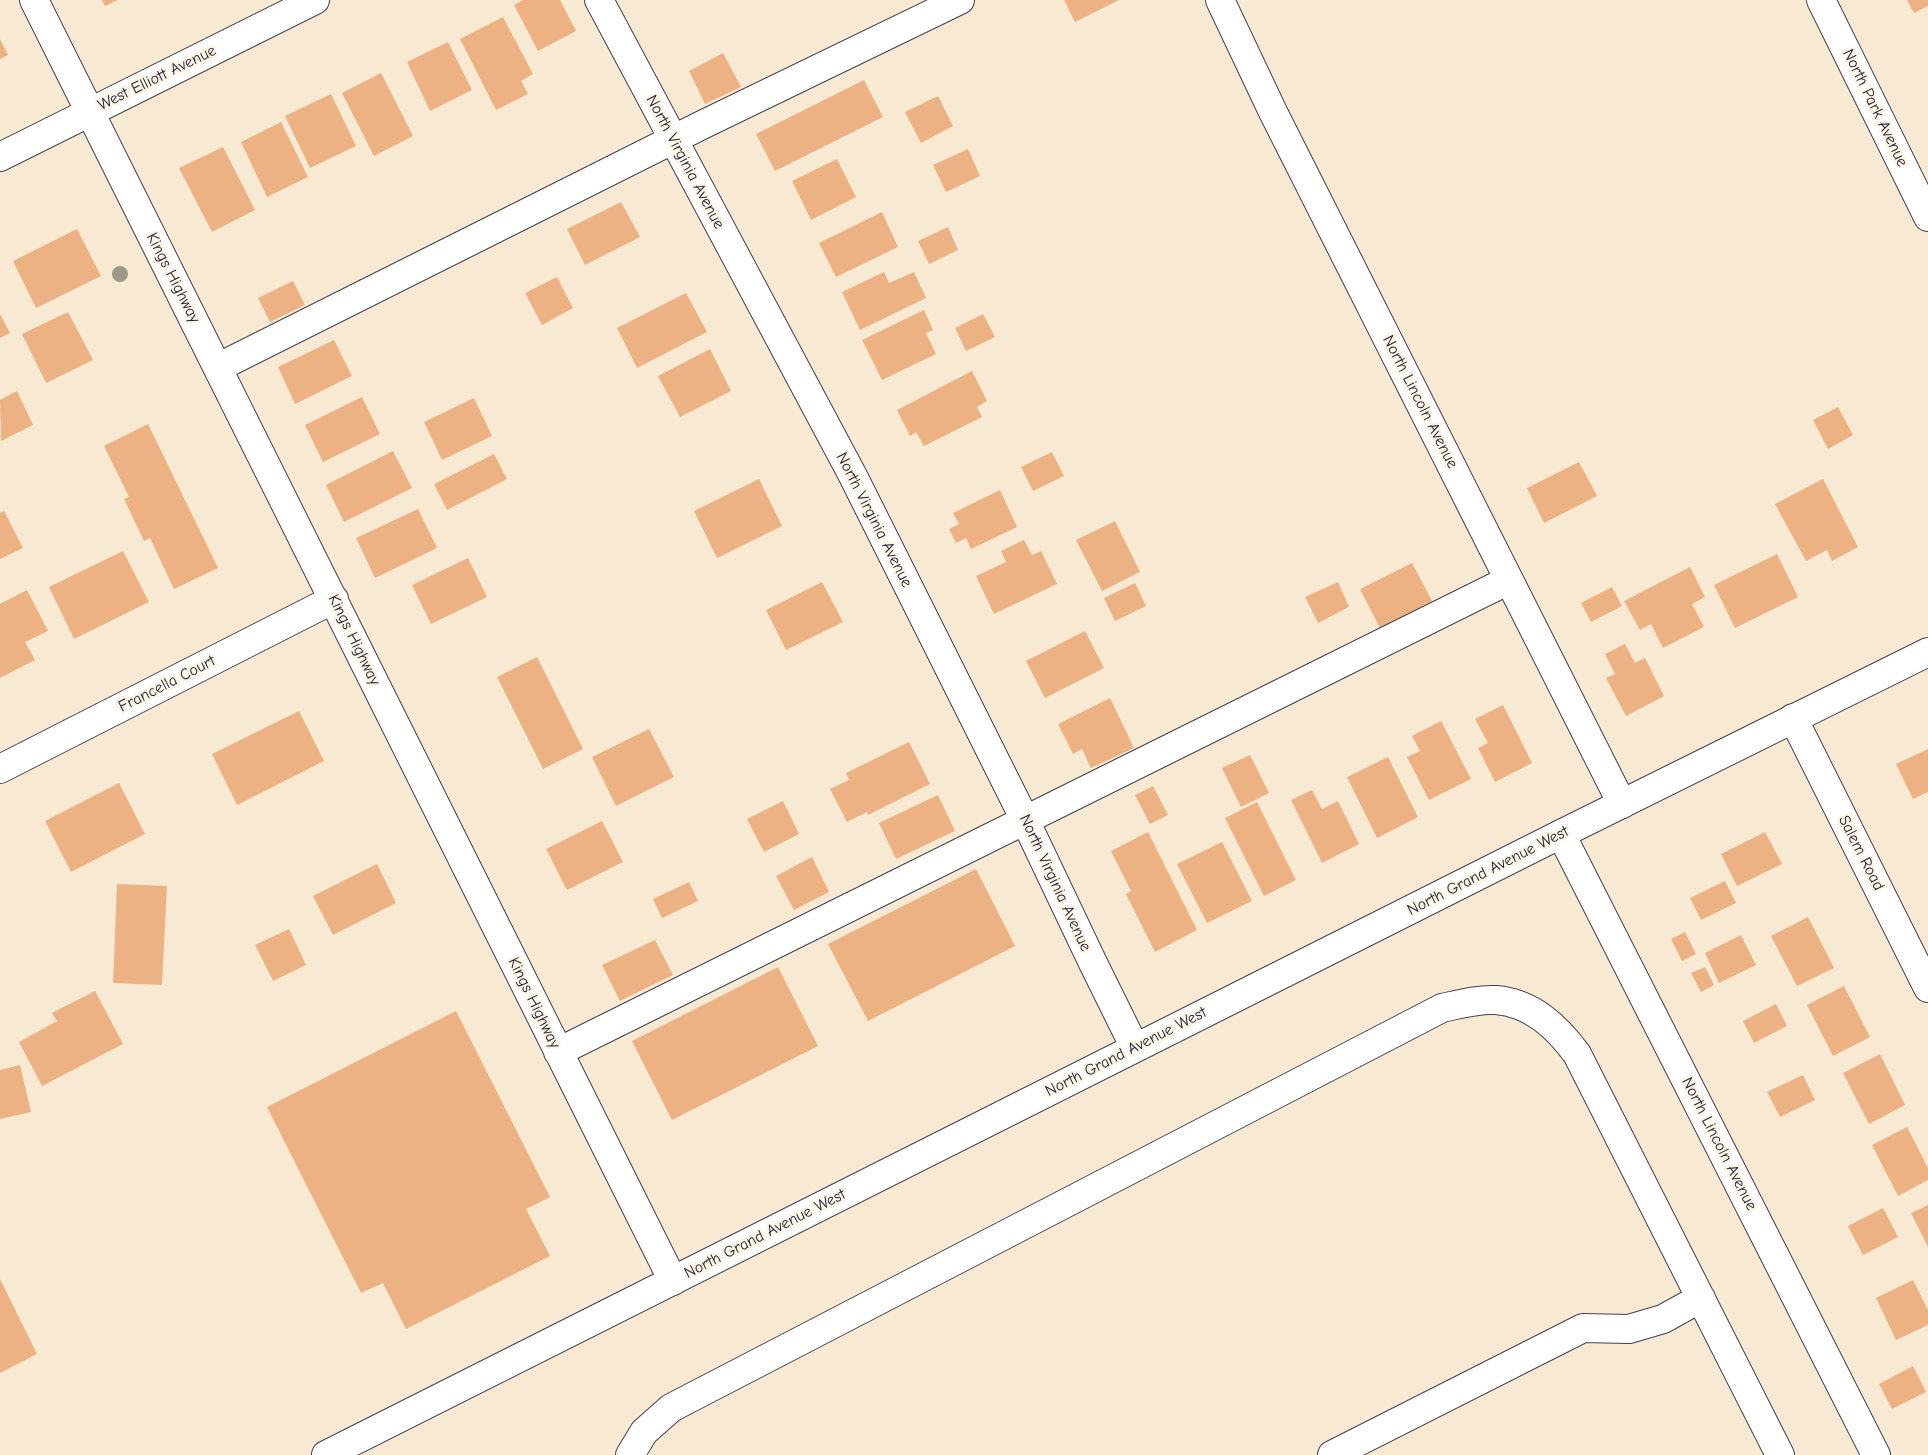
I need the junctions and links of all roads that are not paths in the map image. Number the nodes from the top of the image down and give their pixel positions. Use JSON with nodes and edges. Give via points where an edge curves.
{"nodes":[{"id":1,"x":34,"y":0,"type":"edge"},
{"id":2,"x":315,"y":0,"type":"edge"},
{"id":3,"x":598,"y":0,"type":"edge"},
{"id":4,"x":960,"y":0,"type":"edge"},
{"id":5,"x":1220,"y":0,"type":"edge"},
{"id":6,"x":1822,"y":0,"type":"edge"},
{"id":7,"x":90,"y":112,"type":"junction"},
{"id":8,"x":674,"y":139,"type":"junction"},
{"id":9,"x":0,"y":157,"type":"edge"},
{"id":10,"x":1928,"y":217,"type":"edge"},
{"id":11,"x":219,"y":367,"type":"junction"},
{"id":12,"x":1510,"y":580,"type":"junction"},
{"id":13,"x":334,"y":599,"type":"junction"},
{"id":14,"x":1928,"y":652,"type":"edge"},
{"id":15,"x":1793,"y":718,"type":"junction"},
{"id":16,"x":0,"y":769,"type":"edge"},
{"id":17,"x":1622,"y":804,"type":"junction"},
{"id":18,"x":1026,"y":820,"type":"junction"},
{"id":19,"x":1561,"y":834,"type":"junction"},
{"id":20,"x":1928,"y":988,"type":"edge"},
{"id":21,"x":1135,"y":1048,"type":"junction"},
{"id":22,"x":558,"y":1052,"type":"junction"},
{"id":23,"x":673,"y":1281,"type":"junction"},
{"id":24,"x":1701,"y":1298,"type":"junction"},
{"id":25,"x":326,"y":1455,"type":"edge"},
{"id":26,"x":630,"y":1455,"type":"edge"},
{"id":27,"x":1332,"y":1455,"type":"edge"},
{"id":28,"x":1780,"y":1455,"type":"edge"},
{"id":29,"x":1876,"y":1455,"type":"edge"}],
"edges":[{"from":1,"to":7,"type":"street","name":"Kings Highway"},
{"from":2,"to":7,"type":"street","name":"West Elliott Avenue"},
{"from":3,"to":8,"type":"street","name":"North Virginia Avenue"},
{"from":4,"to":8,"type":"street"},
{"from":5,"to":12,"type":"street","name":"North Lincoln Avenue","via":[[1273,112]]},
{"from":6,"to":10,"type":"street","name":"North Park Avenue"},
{"from":7,"to":9,"type":"street","name":"West Elliott Avenue"},
{"from":7,"to":11,"type":"street","name":"Kings Highway"},
{"from":8,"to":11,"type":"street"},
{"from":8,"to":18,"type":"street","name":"North Virginia Avenue","via":[[853,476]]},
{"from":11,"to":13,"type":"street","name":"Kings Highway"},
{"from":12,"to":17,"type":"street","name":"North Lincoln Avenue"},
{"from":12,"to":18,"type":"street"},
{"from":13,"to":16,"type":"street","name":"Francella Court"},
{"from":13,"to":22,"type":"street","name":"Kings Highway"},
{"from":14,"to":15,"type":"street","name":"North Grand Avenue West"},
{"from":15,"to":17,"type":"street","name":"North Grand Avenue West"},
{"from":15,"to":20,"type":"street","name":"Salem Road"},
{"from":17,"to":19,"type":"street","name":"North Grand Avenue West"},
{"from":18,"to":21,"type":"street","name":"North Virginia Avenue"},
{"from":18,"to":22,"type":"street"},
{"from":19,"to":21,"type":"street","name":"North Grand Avenue West"},
{"from":19,"to":29,"type":"street","name":"North Lincoln Avenue"},
{"from":21,"to":23,"type":"street","name":"North Grand Avenue West"},
{"from":22,"to":23,"type":"street","name":"Kings Highway"},
{"from":23,"to":25,"type":"street","name":"North Grand Avenue West"},
{"from":24,"to":26,"type":"street","via":[[1577,1054],[1564,1036],[1544,1018],[1524,1007],[1496,1000],[1470,1002],[1434,1012],[671,1408],[644,1432]]},
{"from":24,"to":27,"type":"street","via":[[1663,1319],[1629,1329],[1583,1328]]},
{"from":24,"to":28,"type":"street"}]}
